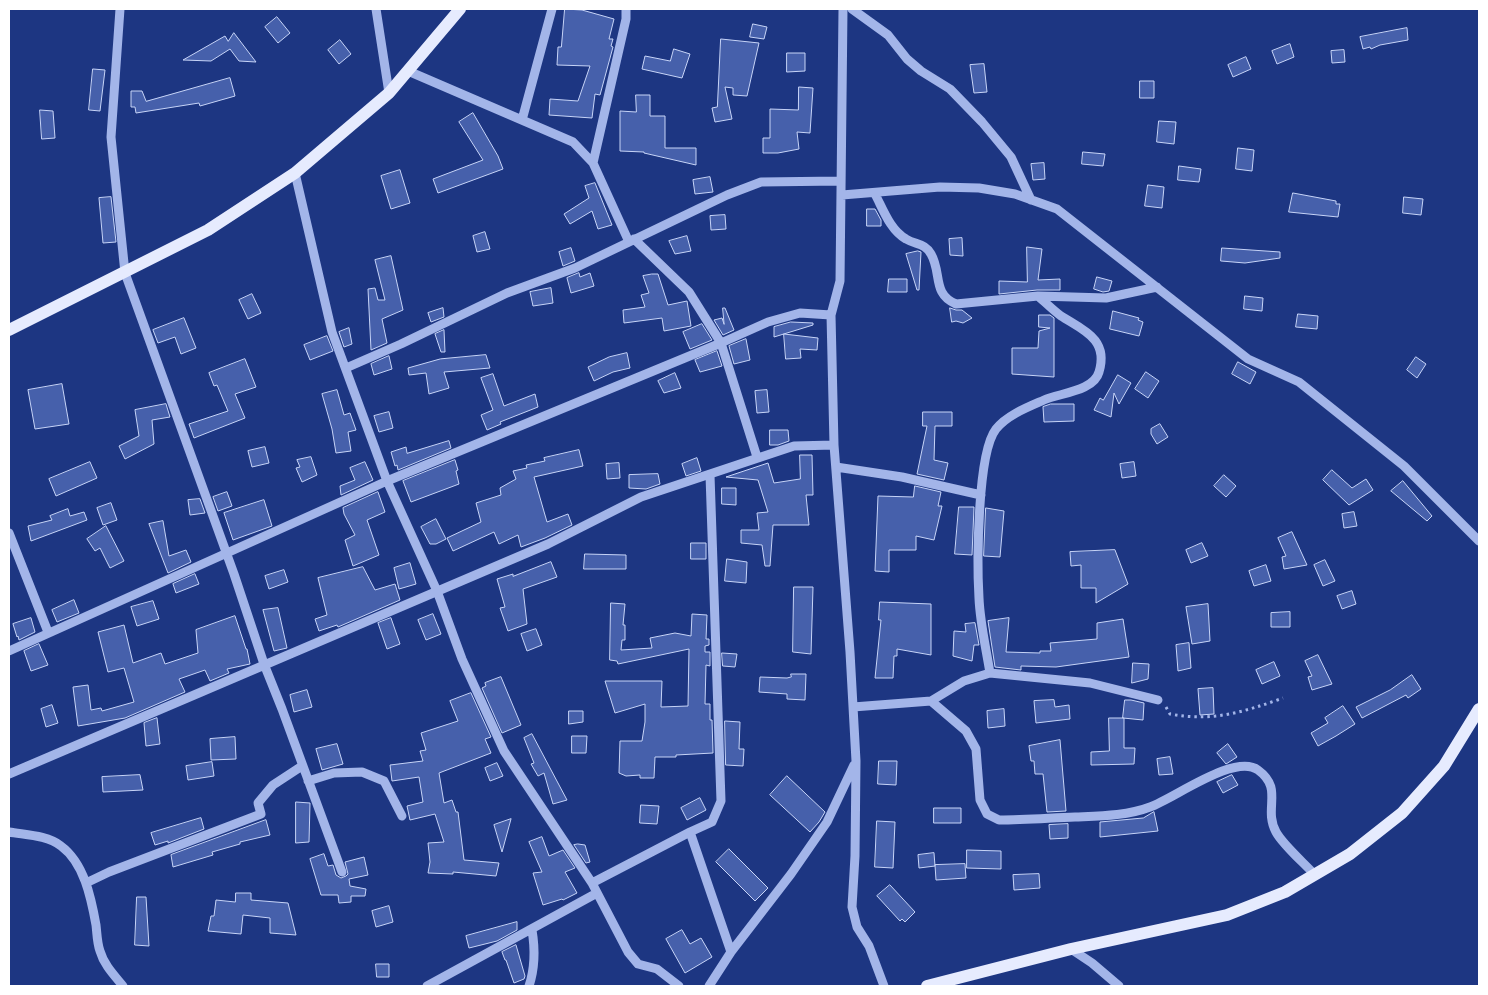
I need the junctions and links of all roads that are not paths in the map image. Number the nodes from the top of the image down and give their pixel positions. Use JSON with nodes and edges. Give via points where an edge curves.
{"nodes":[{"id":1,"x":120,"y":9,"type":"edge"},
{"id":2,"x":376,"y":9,"type":"edge"},
{"id":3,"x":460,"y":9,"type":"edge"},
{"id":4,"x":552,"y":9,"type":"edge"},
{"id":5,"x":626,"y":9,"type":"edge"},
{"id":6,"x":843,"y":9,"type":"edge"},
{"id":7,"x":852,"y":9,"type":"edge"},
{"id":8,"x":408,"y":71,"type":"junction"},
{"id":9,"x":389,"y":93,"type":"junction"},
{"id":10,"x":522,"y":120,"type":"junction"},
{"id":11,"x":593,"y":164,"type":"junction"},
{"id":12,"x":295,"y":173,"type":"junction"},
{"id":13,"x":840,"y":181,"type":"junction"},
{"id":14,"x":875,"y":194,"type":"junction"},
{"id":15,"x":842,"y":195,"type":"junction"},
{"id":16,"x":1031,"y":200,"type":"junction"},
{"id":17,"x":632,"y":241,"type":"junction"},
{"id":18,"x":125,"y":272,"type":"junction"},
{"id":19,"x":1157,"y":287,"type":"junction"},
{"id":20,"x":1038,"y":296,"type":"junction"},
{"id":21,"x":831,"y":315,"type":"junction"},
{"id":22,"x":9,"y":330,"type":"edge"},
{"id":23,"x":721,"y":344,"type":"junction"},
{"id":24,"x":346,"y":368,"type":"junction"},
{"id":25,"x":834,"y":445,"type":"junction"},
{"id":26,"x":757,"y":457,"type":"junction"},
{"id":27,"x":836,"y":467,"type":"junction"},
{"id":28,"x":710,"y":475,"type":"junction"},
{"id":29,"x":387,"y":481,"type":"junction"},
{"id":30,"x":981,"y":495,"type":"junction"},
{"id":31,"x":9,"y":533,"type":"edge"},
{"id":32,"x":1479,"y":541,"type":"edge"},
{"id":33,"x":226,"y":553,"type":"junction"},
{"id":34,"x":437,"y":591,"type":"junction"},
{"id":35,"x":48,"y":632,"type":"junction"},
{"id":36,"x":9,"y":651,"type":"edge"},
{"id":37,"x":264,"y":664,"type":"junction"},
{"id":38,"x":990,"y":673,"type":"junction"},
{"id":39,"x":1158,"y":700,"type":"road end"},
{"id":40,"x":931,"y":701,"type":"junction"},
{"id":41,"x":853,"y":707,"type":"junction"},
{"id":42,"x":1479,"y":710,"type":"edge"},
{"id":43,"x":856,"y":761,"type":"junction"},
{"id":44,"x":302,"y":766,"type":"junction"},
{"id":45,"x":9,"y":774,"type":"edge"},
{"id":46,"x":308,"y":781,"type":"junction"},
{"id":47,"x":402,"y":816,"type":"dead end"},
{"id":48,"x":9,"y":832,"type":"edge"},
{"id":49,"x":690,"y":832,"type":"junction"},
{"id":50,"x":342,"y":872,"type":"dead end"},
{"id":51,"x":1314,"y":874,"type":"junction"},
{"id":52,"x":86,"y":883,"type":"junction"},
{"id":53,"x":592,"y":883,"type":"junction"},
{"id":54,"x":597,"y":893,"type":"junction"},
{"id":55,"x":532,"y":930,"type":"junction"},
{"id":56,"x":1071,"y":949,"type":"junction"},
{"id":57,"x":731,"y":952,"type":"junction"},
{"id":58,"x":123,"y":986,"type":"edge"},
{"id":59,"x":427,"y":986,"type":"edge"},
{"id":60,"x":529,"y":986,"type":"edge"},
{"id":61,"x":679,"y":986,"type":"edge"},
{"id":62,"x":710,"y":986,"type":"edge"},
{"id":63,"x":884,"y":986,"type":"edge"},
{"id":64,"x":928,"y":986,"type":"edge"},
{"id":65,"x":1119,"y":986,"type":"edge"}],
"edges":[{"from":1,"to":18,"type":"street","via":[[111,137]]},
{"from":2,"to":9,"type":"street"},
{"from":3,"to":8,"type":"main road"},
{"from":4,"to":10,"type":"street"},
{"from":5,"to":11,"type":"street"},
{"from":6,"to":13,"type":"street"},
{"from":7,"to":16,"type":"street","via":[[888,35],[908,60],[950,89],[982,122],[1011,157]]},
{"from":8,"to":9,"type":"main road"},
{"from":8,"to":10,"type":"street"},
{"from":9,"to":12,"type":"main road"},
{"from":10,"to":11,"type":"street","via":[[573,142]]},
{"from":11,"to":17,"type":"street"},
{"from":12,"to":18,"type":"main road","via":[[208,230]]},
{"from":12,"to":24,"type":"street","via":[[332,332]]},
{"from":13,"to":15,"type":"street"},
{"from":13,"to":17,"type":"street","via":[[761,182]]},
{"from":14,"to":15,"type":"street"},
{"from":14,"to":16,"type":"street","via":[[940,187],[979,188]]},
{"from":14,"to":20,"type":"street","via":[[894,228],[905,238],[926,246],[933,256],[941,293],[949,301],[956,304]]},
{"from":15,"to":21,"type":"street","via":[[840,281]]},
{"from":16,"to":19,"type":"street","via":[[1057,209]]},
{"from":17,"to":23,"type":"street","via":[[689,292]]},
{"from":17,"to":24,"type":"street","via":[[575,268],[507,293]]},
{"from":18,"to":22,"type":"main road"},
{"from":18,"to":33,"type":"street"},
{"from":19,"to":20,"type":"street","via":[[1106,298]]},
{"from":19,"to":32,"type":"street","via":[[1248,359],[1299,382],[1404,466]]},
{"from":20,"to":30,"type":"street","via":[[1058,314],[1093,336],[1100,347],[1099,374],[1092,383],[1018,411],[996,429],[985,457]]},
{"from":21,"to":23,"type":"street","via":[[800,313],[784,317]]},
{"from":21,"to":25,"type":"street"},
{"from":23,"to":26,"type":"street"},
{"from":23,"to":29,"type":"street"},
{"from":24,"to":29,"type":"street"},
{"from":25,"to":26,"type":"street","via":[[794,446]]},
{"from":25,"to":27,"type":"street"},
{"from":26,"to":28,"type":"street"},
{"from":27,"to":30,"type":"street"},
{"from":27,"to":41,"type":"street"},
{"from":28,"to":34,"type":"street","via":[[641,497],[548,544]]},
{"from":28,"to":49,"type":"street","via":[[721,801],[712,822]]},
{"from":29,"to":33,"type":"street"},
{"from":29,"to":34,"type":"street"},
{"from":30,"to":38,"type":"street","via":[[979,599]]},
{"from":31,"to":35,"type":"street"},
{"from":33,"to":35,"type":"street"},
{"from":33,"to":37,"type":"street"},
{"from":34,"to":37,"type":"street"},
{"from":34,"to":53,"type":"street","via":[[462,659],[504,752]]},
{"from":35,"to":36,"type":"street"},
{"from":37,"to":44,"type":"street"},
{"from":37,"to":45,"type":"street"},
{"from":38,"to":39,"type":"street","via":[[1090,683]]},
{"from":38,"to":40,"type":"street","via":[[964,681]]},
{"from":40,"to":41,"type":"street"},
{"from":40,"to":51,"type":"street","via":[[966,731],[976,749],[980,800],[987,814],[998,820],[1126,813],[1150,808],[1229,768],[1247,765],[1257,769],[1270,782],[1270,811],[1277,834]]},
{"from":41,"to":43,"type":"street"},
{"from":42,"to":51,"type":"main road","via":[[1444,766],[1402,813],[1350,854]]},
{"from":43,"to":57,"type":"street","via":[[828,822]]},
{"from":43,"to":63,"type":"street","via":[[852,907],[857,927],[869,946]]},
{"from":44,"to":46,"type":"street"},
{"from":44,"to":52,"type":"street","via":[[273,786],[258,802],[261,814]]},
{"from":46,"to":47,"type":"street","via":[[334,773],[362,772],[384,781]]},
{"from":46,"to":50,"type":"street"},
{"from":48,"to":52,"type":"street","via":[[43,838],[60,845],[75,860]]},
{"from":49,"to":53,"type":"street"},
{"from":49,"to":57,"type":"street"},
{"from":51,"to":56,"type":"main road","via":[[1285,892],[1227,915]]},
{"from":52,"to":58,"type":"street","via":[[100,951],[107,967]]},
{"from":53,"to":54,"type":"street"},
{"from":54,"to":55,"type":"street"},
{"from":54,"to":61,"type":"street","via":[[628,952],[638,964],[657,969]]},
{"from":55,"to":59,"type":"street"},
{"from":55,"to":60,"type":"street","via":[[534,947]]},
{"from":56,"to":64,"type":"main road"},
{"from":56,"to":65,"type":"street"},
{"from":57,"to":62,"type":"street"}]}
